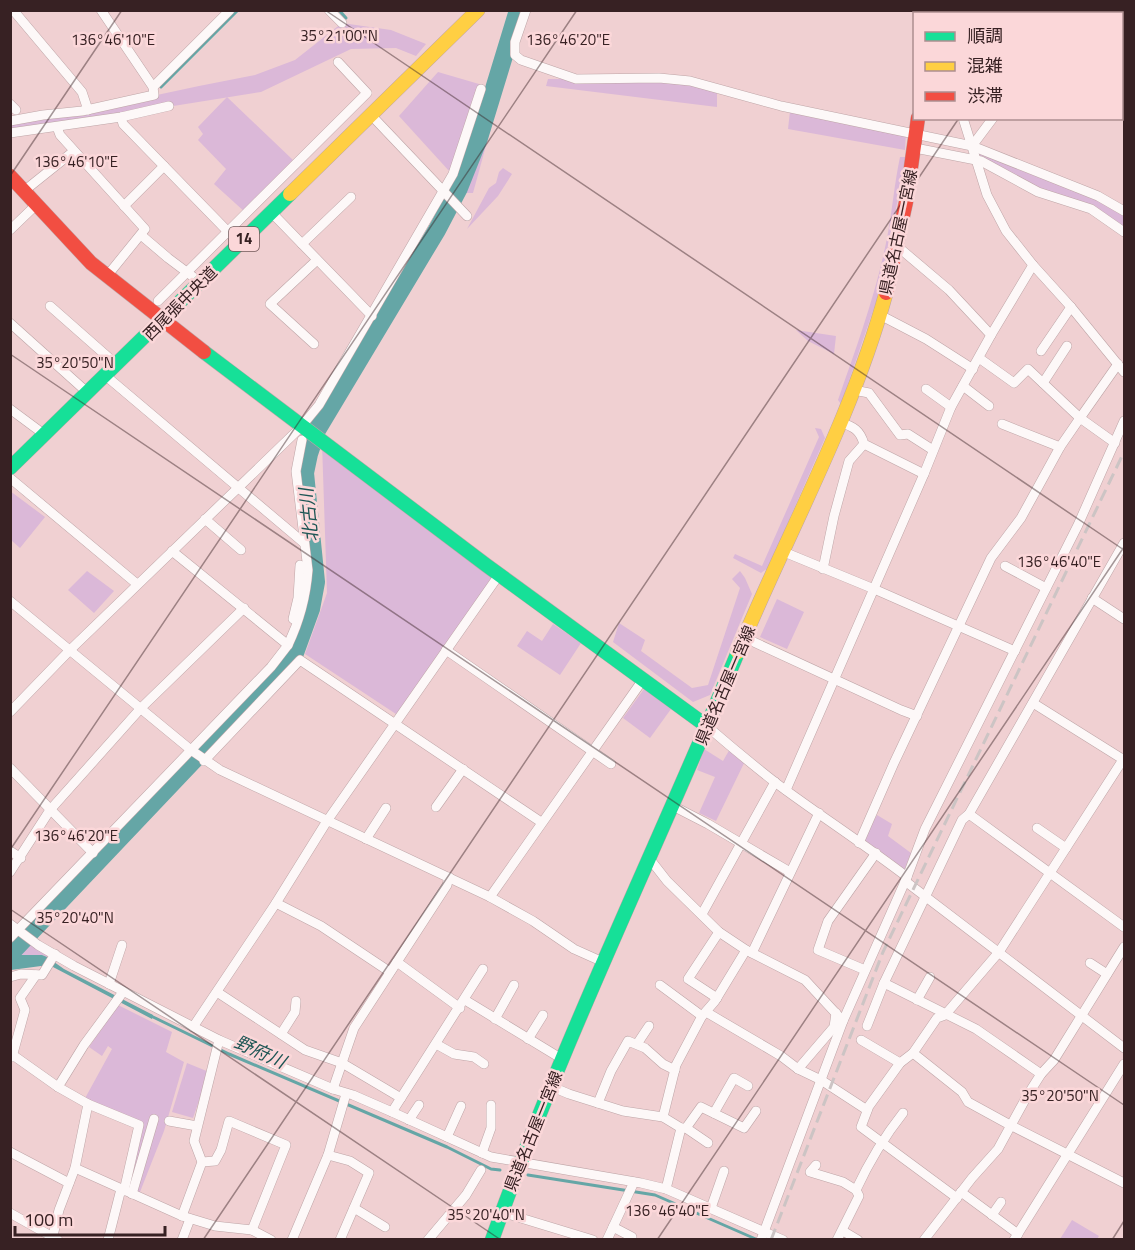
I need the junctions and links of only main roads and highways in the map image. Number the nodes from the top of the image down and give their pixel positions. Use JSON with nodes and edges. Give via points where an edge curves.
{"nodes":[{"id":1,"x":478,"y":10,"type":"edge"},
{"id":2,"x":918,"y":120,"type":"edge"},
{"id":3,"x":10,"y":176,"type":"edge"},
{"id":4,"x":162,"y":321,"type":"junction"},
{"id":5,"x":10,"y":468,"type":"edge"},
{"id":6,"x":708,"y":728,"type":"junction"},
{"id":7,"x":492,"y":1239,"type":"edge"}],
"edges":[{"from":1,"to":4,"type":"main road","name":"西尾張中央道","number":"14"},
{"from":2,"to":6,"type":"main road","name":"県道名古屋一宮線","via":[[910,184],[880,315],[854,390]]},
{"from":3,"to":4,"type":"main road","via":[[107,276]]},
{"from":4,"to":5,"type":"main road","name":"西尾張中央道","number":"14"},
{"from":4,"to":6,"type":"main road","via":[[302,431]]},
{"from":6,"to":7,"type":"main road","name":"県道名古屋一宮線","via":[[550,1086]]}]}
